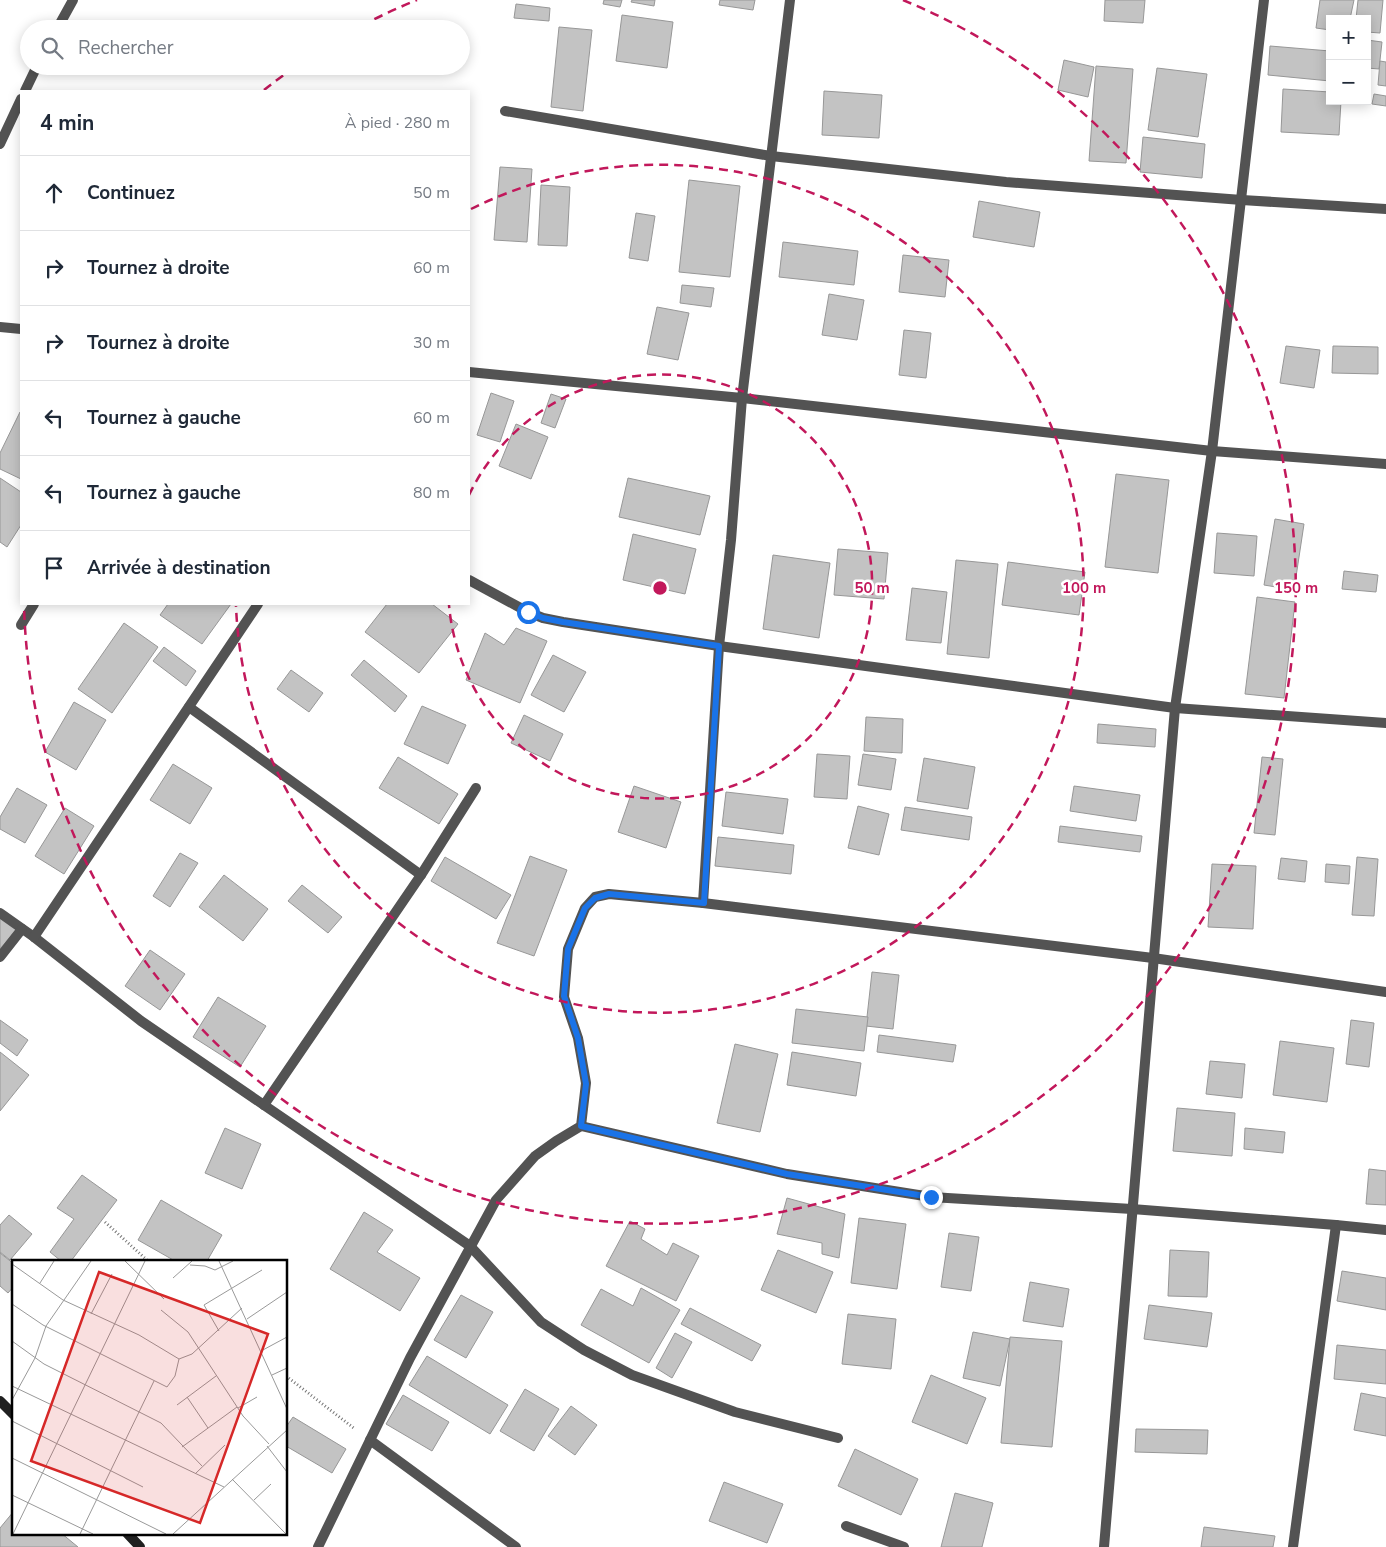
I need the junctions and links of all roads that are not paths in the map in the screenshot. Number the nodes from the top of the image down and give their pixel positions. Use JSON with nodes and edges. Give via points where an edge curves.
{"nodes":[{"id":1,"x":73,"y":0,"type":"edge"},
{"id":2,"x":790,"y":0,"type":"edge"},
{"id":3,"x":1264,"y":0,"type":"edge"},
{"id":4,"x":62,"y":20,"type":"edge"},
{"id":5,"x":33,"y":75,"type":"edge"},
{"id":6,"x":25,"y":90,"type":"edge"},
{"id":7,"x":20,"y":102,"type":"edge"},
{"id":8,"x":505,"y":111,"type":"dead end"},
{"id":9,"x":0,"y":144,"type":"edge"},
{"id":10,"x":771,"y":156,"type":"junction"},
{"id":11,"x":1242,"y":200,"type":"junction"},
{"id":12,"x":1386,"y":209,"type":"edge"},
{"id":13,"x":0,"y":327,"type":"edge"},
{"id":14,"x":20,"y":329,"type":"edge"},
{"id":15,"x":470,"y":372,"type":"edge"},
{"id":16,"x":742,"y":398,"type":"junction"},
{"id":17,"x":1212,"y":451,"type":"junction"},
{"id":18,"x":1386,"y":464,"type":"edge"},
{"id":19,"x":470,"y":581,"type":"edge"},
{"id":20,"x":33,"y":605,"type":"edge"},
{"id":21,"x":257,"y":605,"type":"edge"},
{"id":22,"x":21,"y":625,"type":"dead end"},
{"id":23,"x":719,"y":646,"type":"junction"},
{"id":24,"x":189,"y":707,"type":"junction"},
{"id":25,"x":1175,"y":708,"type":"junction"},
{"id":26,"x":1386,"y":723,"type":"edge"},
{"id":27,"x":476,"y":788,"type":"dead end"},
{"id":28,"x":421,"y":875,"type":"junction"},
{"id":29,"x":704,"y":903,"type":"junction"},
{"id":30,"x":0,"y":913,"type":"edge"},
{"id":31,"x":22,"y":929,"type":"junction"},
{"id":32,"x":34,"y":937,"type":"junction"},
{"id":33,"x":0,"y":957,"type":"edge"},
{"id":34,"x":1153,"y":958,"type":"junction"},
{"id":35,"x":1386,"y":992,"type":"edge"},
{"id":36,"x":264,"y":1105,"type":"junction"},
{"id":37,"x":581,"y":1126,"type":"junction"},
{"id":38,"x":1132,"y":1209,"type":"junction"},
{"id":39,"x":1336,"y":1225,"type":"junction"},
{"id":40,"x":1386,"y":1230,"type":"edge"},
{"id":41,"x":470,"y":1246,"type":"junction"},
{"id":42,"x":838,"y":1438,"type":"dead end"},
{"id":43,"x":370,"y":1440,"type":"junction"},
{"id":44,"x":846,"y":1526,"type":"dead end"},
{"id":45,"x":128,"y":1534,"type":"edge"},
{"id":46,"x":140,"y":1547,"type":"edge"},
{"id":47,"x":318,"y":1547,"type":"edge"},
{"id":48,"x":516,"y":1547,"type":"edge"},
{"id":49,"x":904,"y":1547,"type":"edge"},
{"id":50,"x":1104,"y":1547,"type":"edge"},
{"id":51,"x":1293,"y":1547,"type":"edge"}],
"edges":[{"from":1,"to":4,"type":"street"},
{"from":2,"to":10,"type":"street"},
{"from":3,"to":11,"type":"street"},
{"from":5,"to":6,"type":"street"},
{"from":7,"to":9,"type":"street"},
{"from":8,"to":10,"type":"street"},
{"from":10,"to":11,"type":"street","via":[[1006,182]]},
{"from":10,"to":16,"type":"street"},
{"from":11,"to":12,"type":"street"},
{"from":11,"to":17,"type":"street"},
{"from":13,"to":14,"type":"street"},
{"from":15,"to":16,"type":"street"},
{"from":16,"to":17,"type":"street"},
{"from":16,"to":23,"type":"street"},
{"from":17,"to":18,"type":"street"},
{"from":17,"to":25,"type":"street"},
{"from":19,"to":23,"type":"street","via":[[543,618]]},
{"from":20,"to":22,"type":"street"},
{"from":21,"to":24,"type":"street"},
{"from":23,"to":25,"type":"street"},
{"from":23,"to":29,"type":"street"},
{"from":24,"to":28,"type":"street"},
{"from":24,"to":32,"type":"street"},
{"from":25,"to":26,"type":"street"},
{"from":25,"to":34,"type":"street"},
{"from":27,"to":28,"type":"street"},
{"from":28,"to":36,"type":"street"},
{"from":29,"to":34,"type":"street"},
{"from":29,"to":37,"type":"street","via":[[609,894],[595,898],[585,908],[568,949],[564,996],[578,1038],[586,1084]]},
{"from":30,"to":31,"type":"street"},
{"from":31,"to":32,"type":"street"},
{"from":31,"to":33,"type":"street"},
{"from":32,"to":36,"type":"street","via":[[141,1021]]},
{"from":34,"to":35,"type":"street"},
{"from":34,"to":38,"type":"street"},
{"from":36,"to":41,"type":"street"},
{"from":37,"to":38,"type":"street","via":[[787,1174],[931,1197]]},
{"from":37,"to":41,"type":"street","via":[[535,1156],[496,1200]]},
{"from":38,"to":39,"type":"street"},
{"from":38,"to":50,"type":"street"},
{"from":39,"to":40,"type":"street"},
{"from":39,"to":51,"type":"street"},
{"from":41,"to":42,"type":"street","via":[[541,1322],[616,1367],[735,1412]]},
{"from":41,"to":43,"type":"street"},
{"from":43,"to":47,"type":"street"},
{"from":43,"to":48,"type":"street"},
{"from":44,"to":49,"type":"street"},
{"from":45,"to":46,"type":"street"}]}
